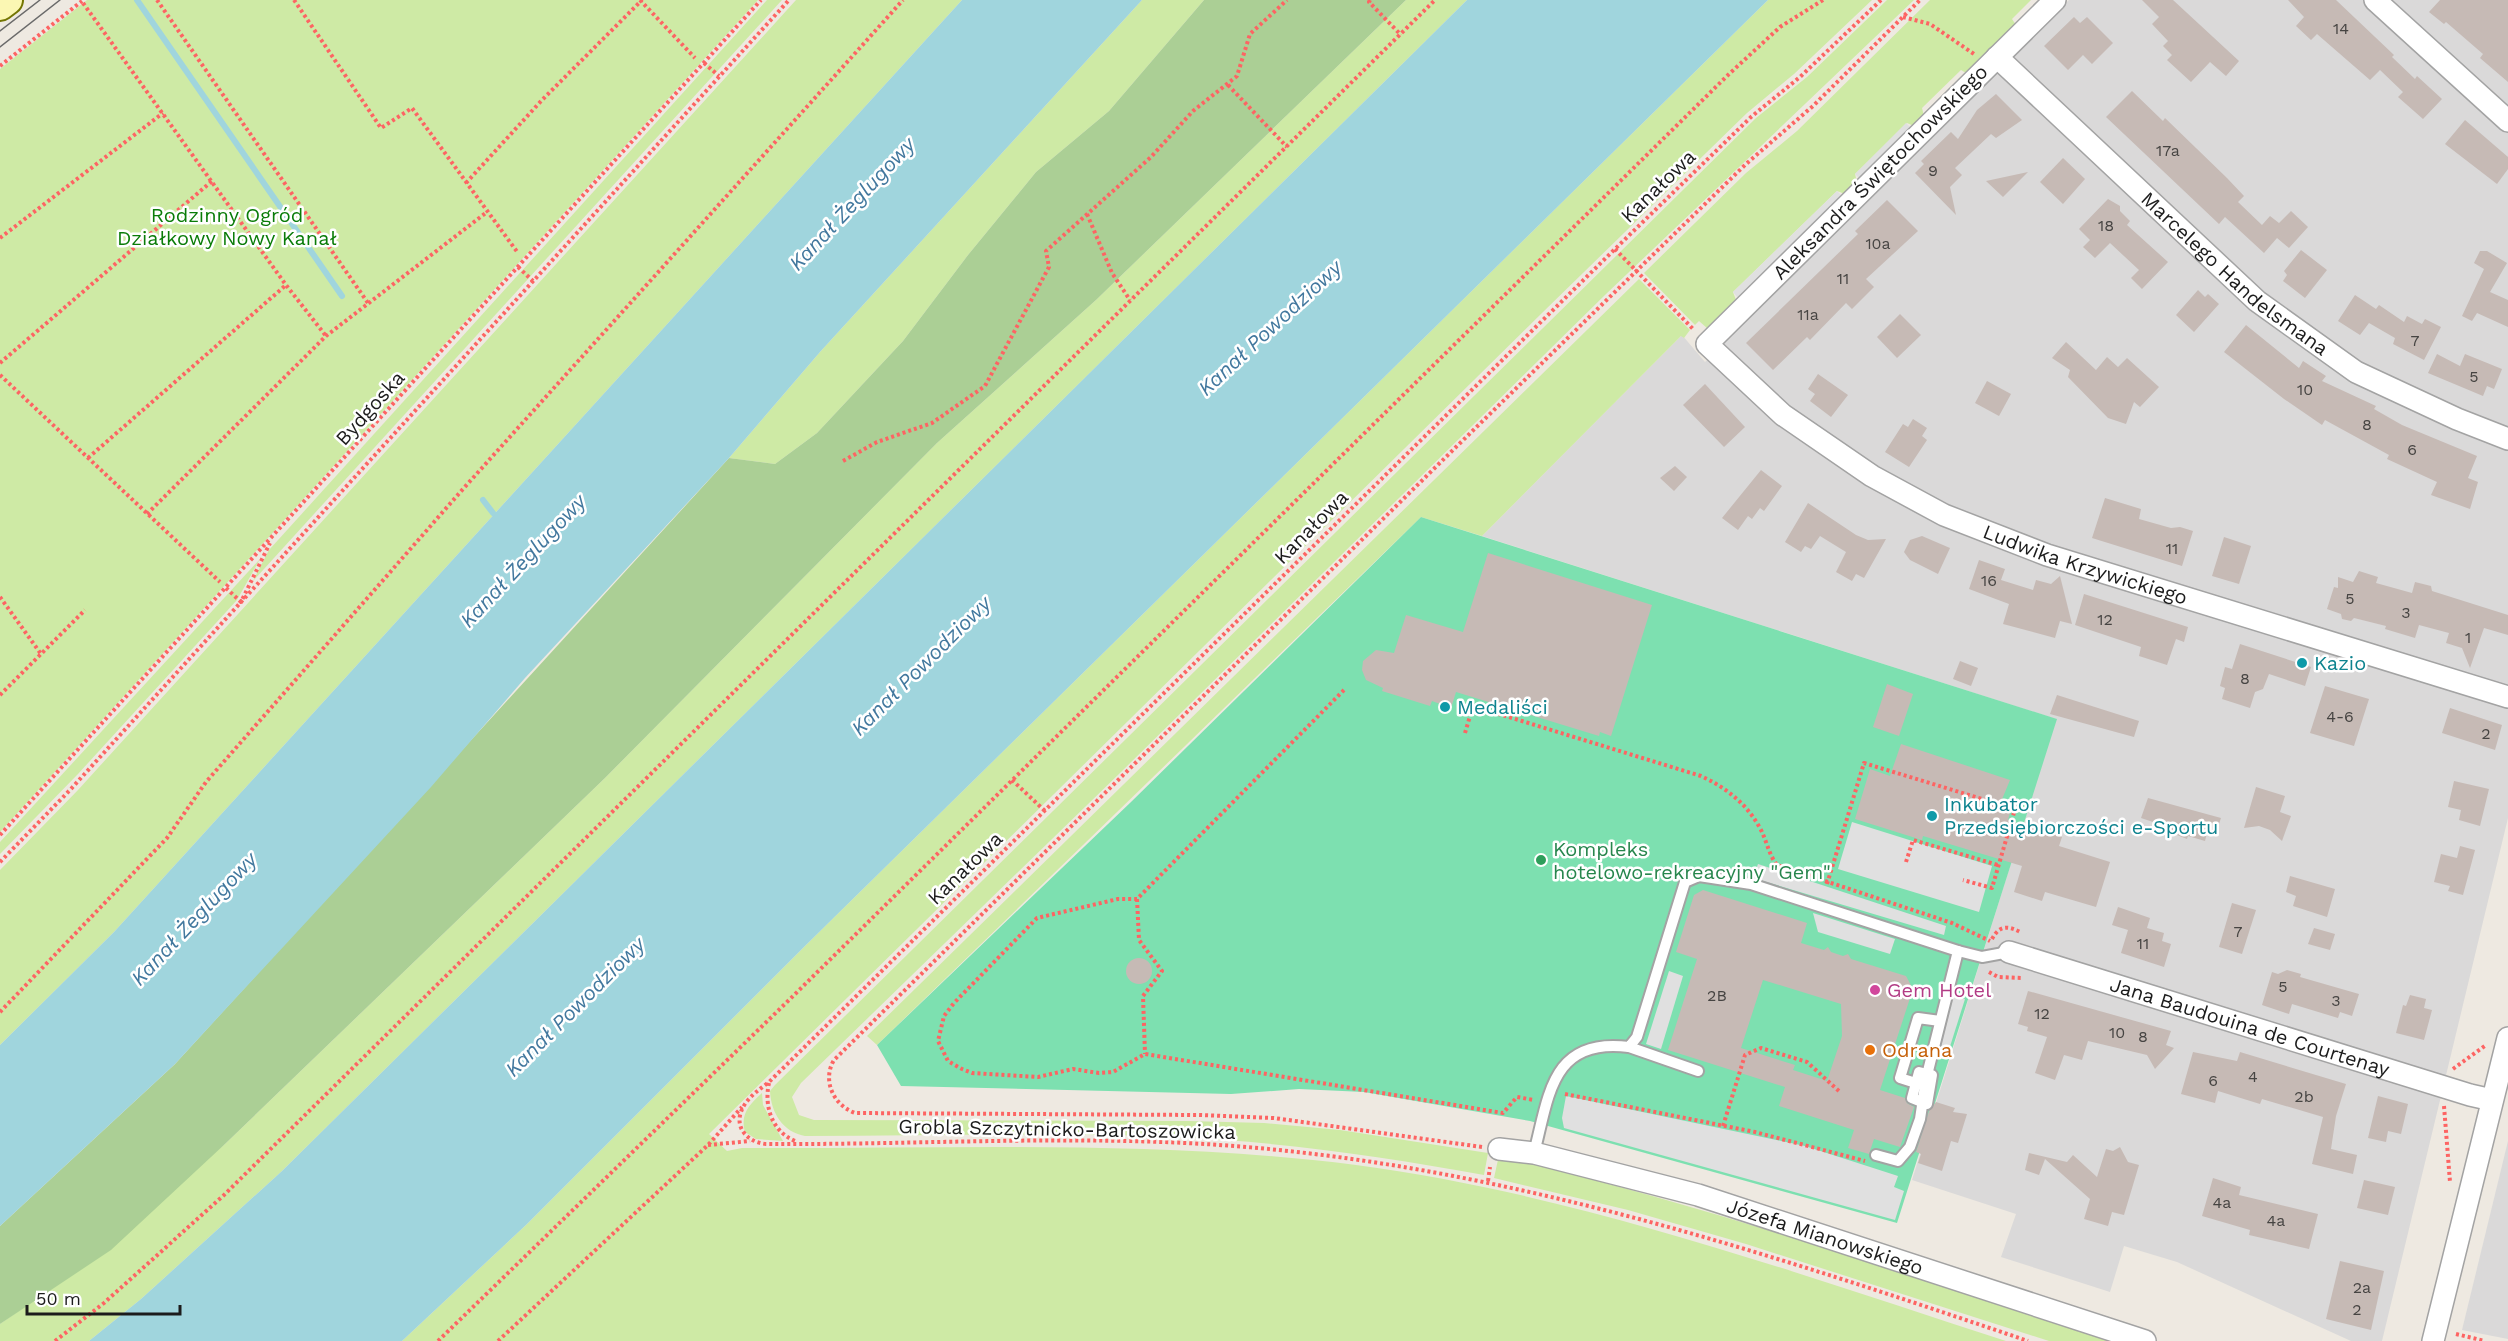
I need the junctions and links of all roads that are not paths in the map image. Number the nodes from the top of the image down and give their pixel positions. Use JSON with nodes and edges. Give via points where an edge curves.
{"nodes":[{"id":1,"x":8,"y":0,"type":"edge"},
{"id":2,"x":2055,"y":0,"type":"edge"},
{"id":3,"x":2375,"y":0,"type":"edge"},
{"id":4,"x":0,"y":6,"type":"edge"},
{"id":5,"x":1993,"y":61,"type":"junction"},
{"id":6,"x":2508,"y":121,"type":"edge"},
{"id":7,"x":1707,"y":344,"type":"joint"},
{"id":8,"x":2508,"y":439,"type":"edge"},
{"id":9,"x":2508,"y":698,"type":"edge"},
{"id":10,"x":1958,"y":951,"type":"junction"},
{"id":11,"x":2009,"y":952,"type":"joint"},
{"id":12,"x":1940,"y":1021,"type":"junction"},
{"id":13,"x":2500,"y":1039,"type":"edge"},
{"id":14,"x":1629,"y":1047,"type":"junction"},
{"id":15,"x":1698,"y":1071,"type":"dead end"},
{"id":16,"x":1927,"y":1074,"type":"junction"},
{"id":17,"x":1920,"y":1085,"type":"junction"},
{"id":18,"x":2492,"y":1100,"type":"junction"},
{"id":19,"x":1922,"y":1102,"type":"junction"},
{"id":20,"x":1499,"y":1149,"type":"road end"},
{"id":21,"x":1534,"y":1153,"type":"junction"},
{"id":22,"x":1876,"y":1155,"type":"road end"},
{"id":23,"x":2145,"y":1341,"type":"edge"},
{"id":24,"x":2433,"y":1341,"type":"edge"}],
"edges":[{"from":1,"to":4,"type":"street"},
{"from":2,"to":5,"type":"street","name":"Aleksandra Świętochowskiego"},
{"from":3,"to":6,"type":"street"},
{"from":5,"to":7,"type":"street","name":"Aleksandra Świętochowskiego"},
{"from":5,"to":8,"type":"street","name":"Marcelego Handelsmana","via":[[2257,302],[2356,372]]},
{"from":7,"to":9,"type":"street","name":"Ludwika Krzywickiego","via":[[1783,415],[1872,476],[1944,515],[2047,555]]},
{"from":10,"to":11,"type":"lane","via":[[1982,957]]},
{"from":10,"to":12,"type":"lane"},
{"from":10,"to":14,"type":"lane","via":[[1751,884],[1697,876],[1686,882],[1642,1023]]},
{"from":11,"to":18,"type":"street","name":"Jana Baudouina de Courtenay"},
{"from":12,"to":16,"type":"lane"},
{"from":12,"to":17,"type":"lane","via":[[1918,1018],[1900,1078]]},
{"from":13,"to":18,"type":"street"},
{"from":14,"to":15,"type":"lane"},
{"from":14,"to":21,"type":"lane","via":[[1586,1050],[1559,1071],[1549,1091]]},
{"from":16,"to":17,"type":"lane"},
{"from":16,"to":19,"type":"lane","via":[[1932,1075],[1927,1104]]},
{"from":17,"to":19,"type":"lane"},
{"from":18,"to":24,"type":"street"},
{"from":19,"to":22,"type":"lane","via":[[1910,1147],[1903,1157],[1898,1161]]},
{"from":20,"to":21,"type":"street","name":"Józefa Mianowskiego"},
{"from":21,"to":23,"type":"street","name":"Józefa Mianowskiego","via":[[1698,1195]]}]}
